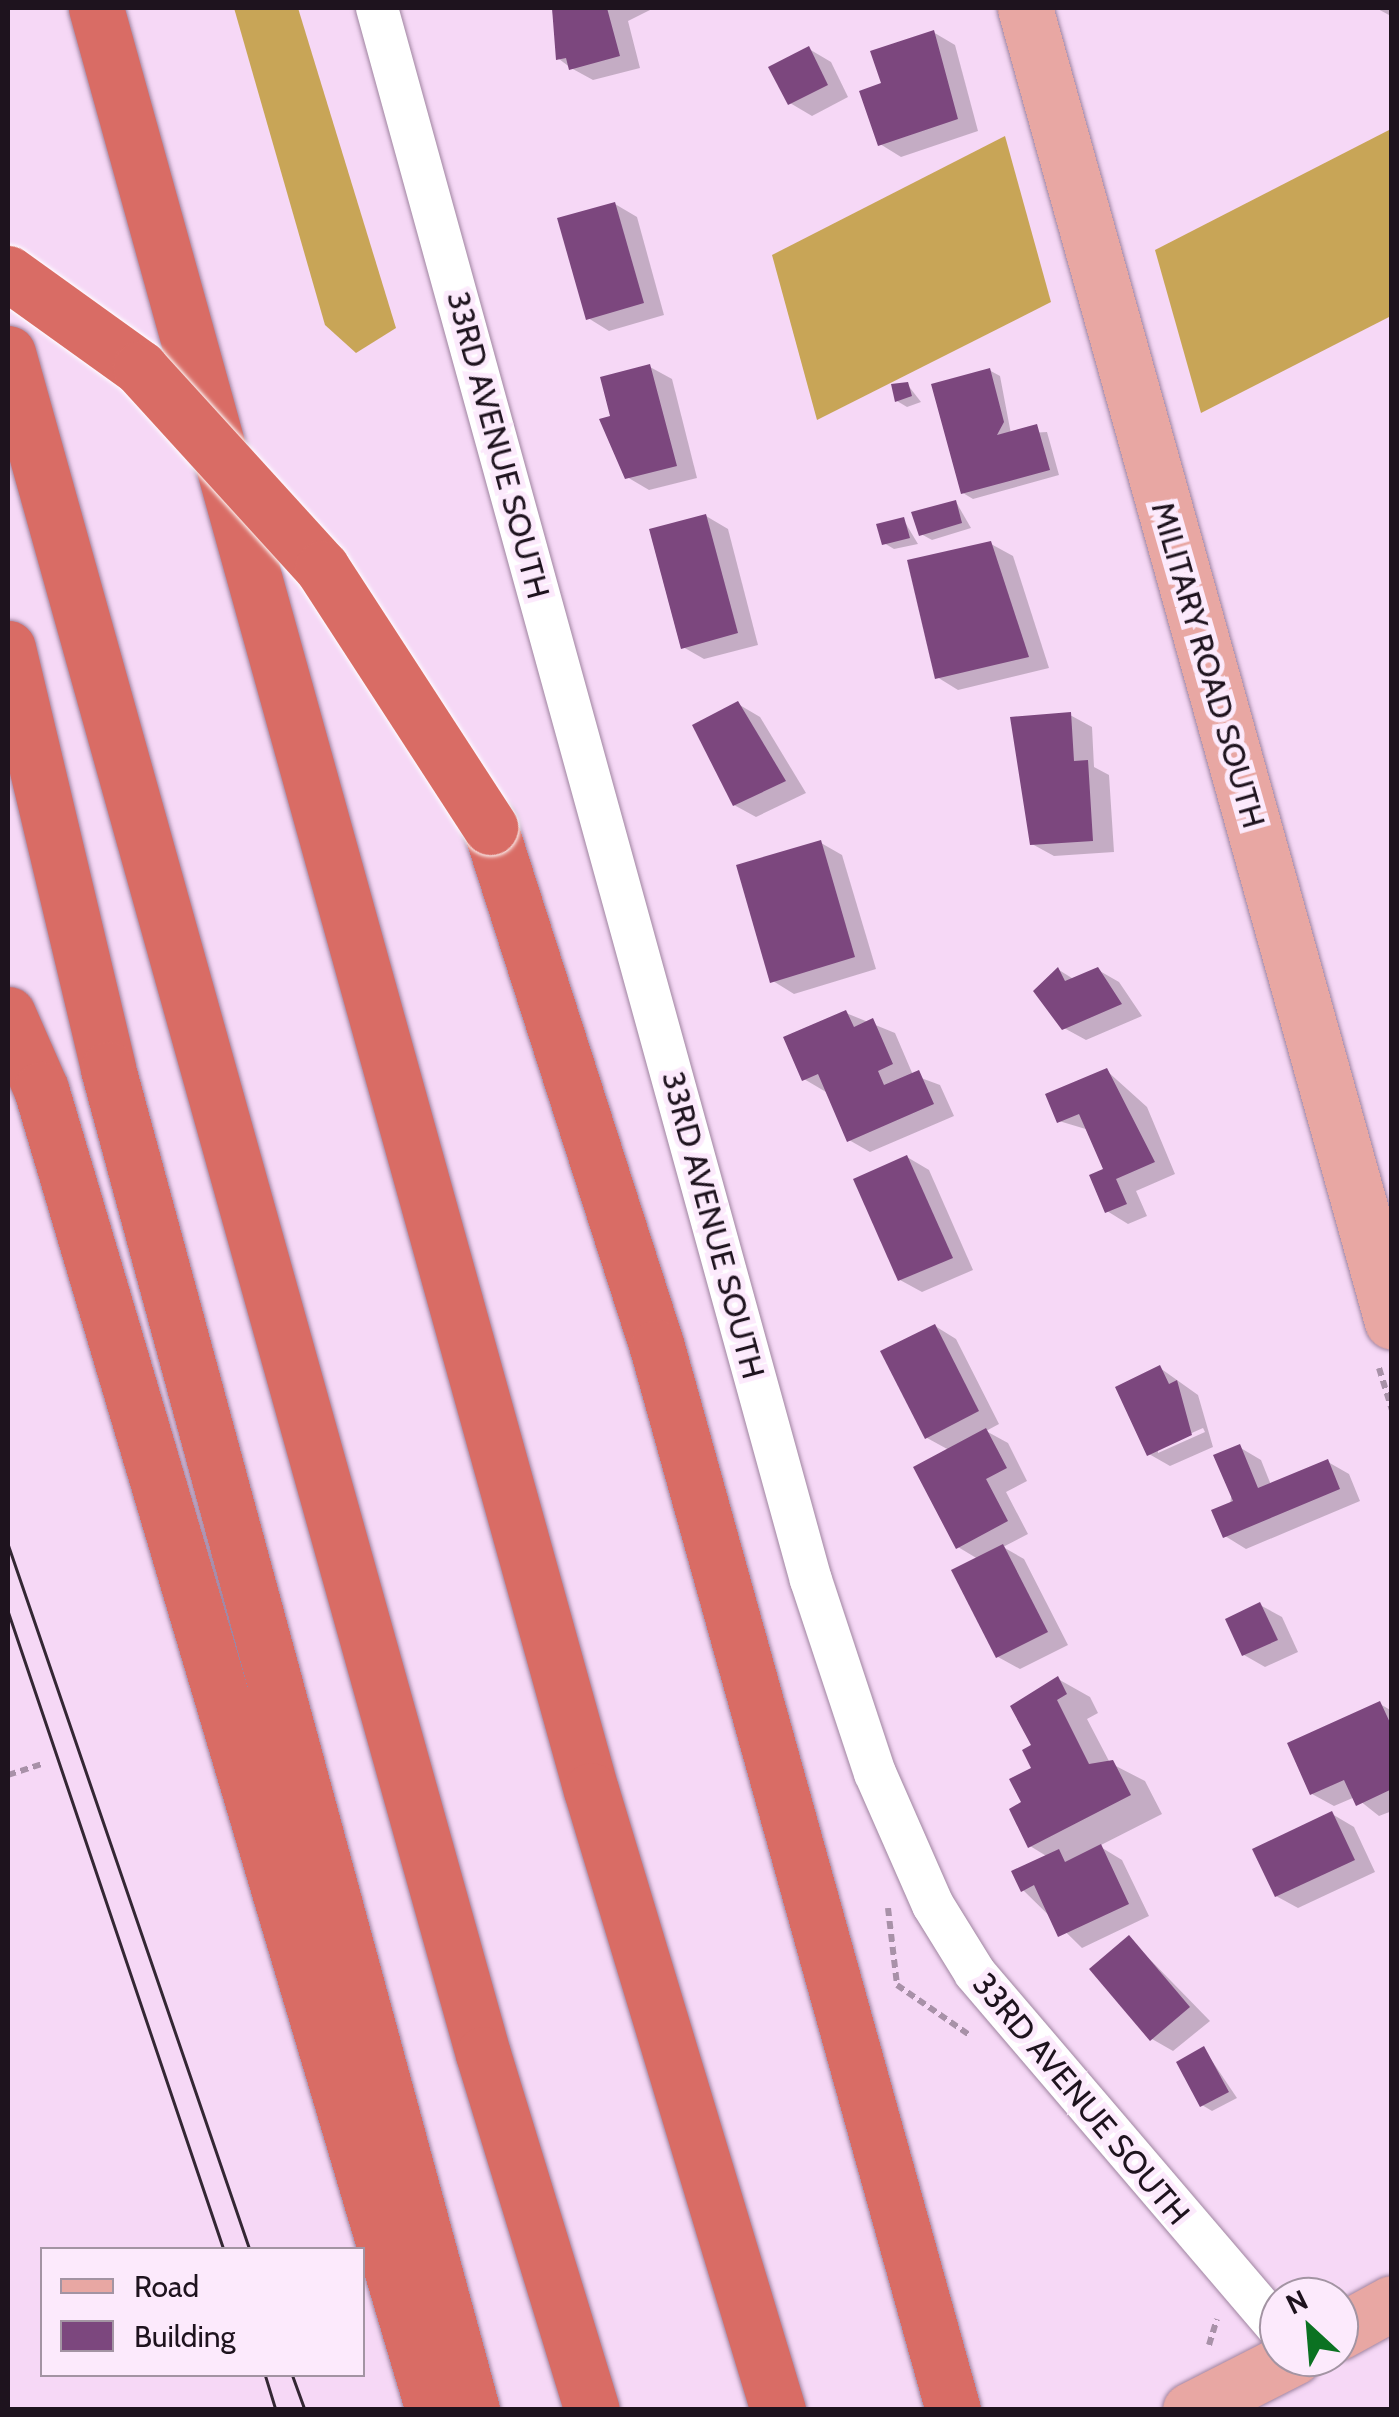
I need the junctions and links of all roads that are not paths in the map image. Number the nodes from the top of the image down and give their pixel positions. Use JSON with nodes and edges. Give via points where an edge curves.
{"nodes":[{"id":1,"x":96,"y":8,"type":"edge"},
{"id":2,"x":377,"y":8,"type":"edge"},
{"id":3,"x":1026,"y":8,"type":"edge"},
{"id":4,"x":8,"y":273,"type":"edge"},
{"id":5,"x":8,"y":353,"type":"edge"},
{"id":6,"x":8,"y":648,"type":"edge"},
{"id":7,"x":8,"y":1014,"type":"edge"},
{"id":8,"x":1392,"y":1322,"type":"edge"},
{"id":9,"x":1392,"y":2303,"type":"edge"},
{"id":10,"x":1259,"y":2306,"type":"edge"},
{"id":11,"x":1359,"y":2321,"type":"edge"},
{"id":12,"x":1259,"y":2375,"type":"edge"},
{"id":13,"x":433,"y":2410,"type":"edge"},
{"id":14,"x":472,"y":2410,"type":"edge"},
{"id":15,"x":592,"y":2410,"type":"edge"},
{"id":16,"x":778,"y":2410,"type":"edge"},
{"id":17,"x":953,"y":2410,"type":"edge"},
{"id":18,"x":1190,"y":2410,"type":"edge"}],
"edges":[{"from":1,"to":16,"type":"highway","via":[[586,1770]]},
{"from":2,"to":10,"type":"street","name":"33RD AVENUE SOUTH","via":[[811,1580],[875,1773],[933,1906],[975,1974]]},
{"from":3,"to":8,"type":"main road","name":"MILITARY ROAD SOUTH"},
{"from":4,"to":17,"type":"highway","bridge":true,"via":[[140,368],[322,568],[490,827],[656,1347]]},
{"from":5,"to":15,"type":"highway","via":[[483,2054]]},
{"from":6,"to":14,"type":"highway","via":[[108,1069]]},
{"from":7,"to":13,"type":"highway","via":[[41,1089]]},
{"from":9,"to":11,"type":"main road"},
{"from":12,"to":18,"type":"main road"}]}
